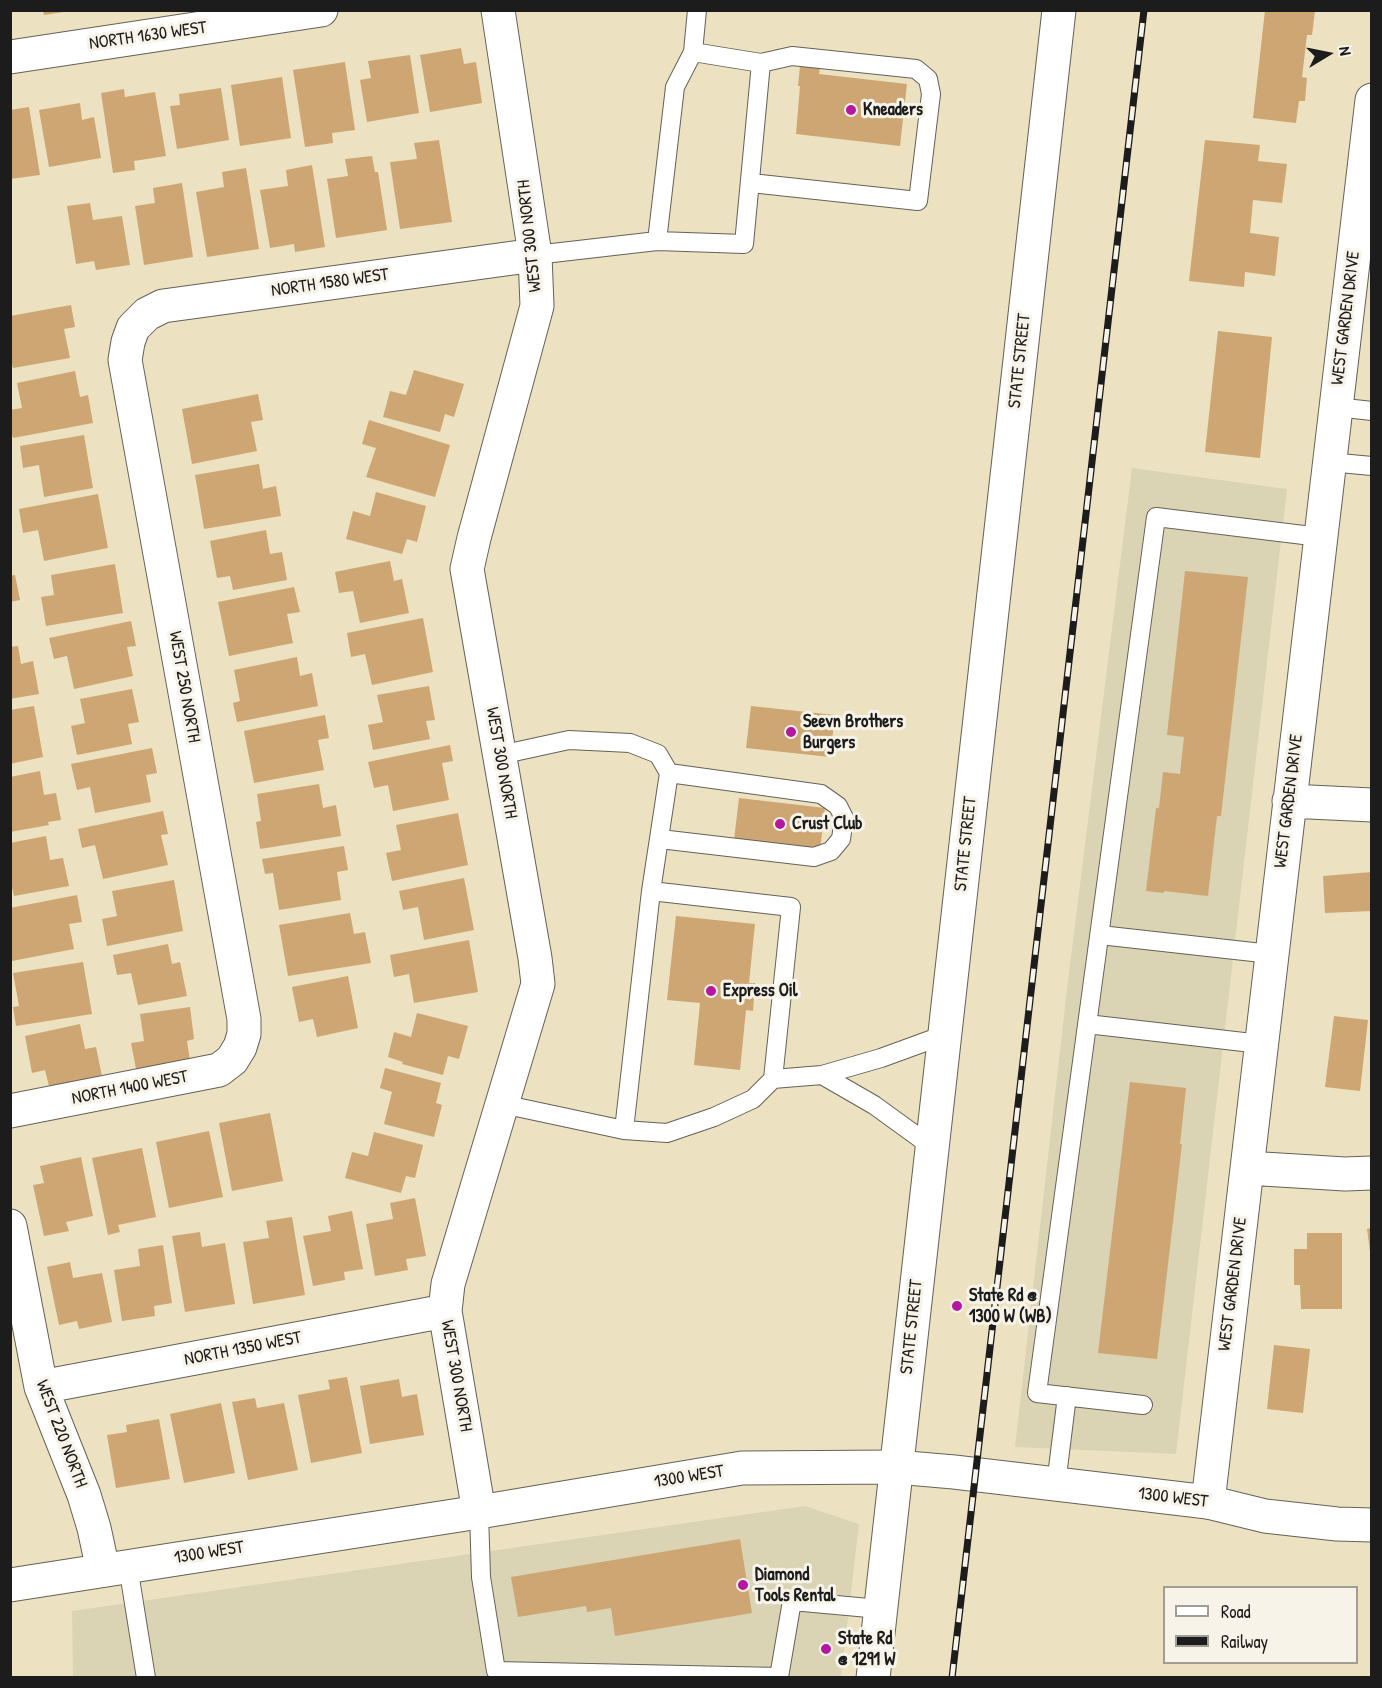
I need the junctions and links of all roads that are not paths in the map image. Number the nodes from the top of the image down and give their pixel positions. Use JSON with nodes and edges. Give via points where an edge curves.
{"nodes":[{"id":1,"x":321,"y":10,"type":"edge"},
{"id":2,"x":498,"y":10,"type":"edge"},
{"id":3,"x":697,"y":10,"type":"edge"},
{"id":4,"x":1059,"y":10,"type":"edge"},
{"id":5,"x":693,"y":52,"type":"junction"},
{"id":6,"x":10,"y":57,"type":"edge"},
{"id":7,"x":761,"y":63,"type":"junction"},
{"id":8,"x":1371,"y":100,"type":"edge"},
{"id":9,"x":750,"y":183,"type":"junction"},
{"id":10,"x":657,"y":241,"type":"junction"},
{"id":11,"x":534,"y":255,"type":"junction"},
{"id":12,"x":1361,"y":270,"type":"edge"},
{"id":13,"x":133,"y":328,"type":"joint"},
{"id":14,"x":1336,"y":407,"type":"junction"},
{"id":15,"x":1371,"y":411,"type":"edge"},
{"id":16,"x":1329,"y":462,"type":"junction"},
{"id":17,"x":1371,"y":466,"type":"edge"},
{"id":18,"x":1320,"y":537,"type":"junction"},
{"id":19,"x":500,"y":755,"type":"junction"},
{"id":20,"x":669,"y":773,"type":"junction"},
{"id":21,"x":1289,"y":801,"type":"junction"},
{"id":22,"x":1371,"y":805,"type":"edge"},
{"id":23,"x":660,"y":839,"type":"junction"},
{"id":24,"x":651,"y":891,"type":"junction"},
{"id":25,"x":1100,"y":935,"type":"junction"},
{"id":26,"x":1272,"y":954,"type":"junction"},
{"id":27,"x":1087,"y":1024,"type":"junction"},
{"id":28,"x":945,"y":1035,"type":"junction"},
{"id":29,"x":1261,"y":1044,"type":"junction"},
{"id":30,"x":240,"y":1047,"type":"joint"},
{"id":31,"x":822,"y":1075,"type":"junction"},
{"id":32,"x":773,"y":1079,"type":"junction"},
{"id":33,"x":502,"y":1104,"type":"junction"},
{"id":34,"x":10,"y":1111,"type":"edge"},
{"id":35,"x":624,"y":1130,"type":"junction"},
{"id":36,"x":932,"y":1147,"type":"junction"},
{"id":37,"x":1247,"y":1167,"type":"junction"},
{"id":38,"x":1371,"y":1173,"type":"edge"},
{"id":39,"x":10,"y":1226,"type":"edge"},
{"id":40,"x":445,"y":1311,"type":"junction"},
{"id":41,"x":41,"y":1387,"type":"junction"},
{"id":42,"x":1066,"y":1396,"type":"junction"},
{"id":43,"x":1143,"y":1405,"type":"dead end"},
{"id":44,"x":896,"y":1467,"type":"junction"},
{"id":45,"x":1056,"y":1484,"type":"junction"},
{"id":46,"x":1208,"y":1502,"type":"junction"},
{"id":47,"x":479,"y":1512,"type":"junction"},
{"id":48,"x":1371,"y":1525,"type":"edge"},
{"id":49,"x":116,"y":1568,"type":"junction"},
{"id":50,"x":10,"y":1585,"type":"edge"},
{"id":51,"x":880,"y":1610,"type":"junction"},
{"id":52,"x":146,"y":1677,"type":"edge"},
{"id":53,"x":873,"y":1677,"type":"edge"}],
"edges":[{"from":1,"to":6,"type":"street","name":"NORTH 1630 WEST"},
{"from":2,"to":11,"type":"street","name":"WEST 300 NORTH"},
{"from":3,"to":5,"type":"lane"},
{"from":4,"to":28,"type":"street","name":"STATE STREET"},
{"from":5,"to":7,"type":"lane"},
{"from":5,"to":10,"type":"lane","via":[[675,87]]},
{"from":7,"to":9,"type":"lane"},
{"from":7,"to":9,"type":"lane","via":[[792,56],[916,69],[928,79],[932,94],[918,201]]},
{"from":8,"to":12,"type":"street","name":"WEST GARDEN DRIVE"},
{"from":9,"to":10,"type":"lane","via":[[744,244]]},
{"from":10,"to":11,"type":"lane"},
{"from":11,"to":13,"type":"street","name":"NORTH 1580 WEST","via":[[163,306],[147,314]]},
{"from":11,"to":19,"type":"street","name":"WEST 300 NORTH","via":[[537,306],[467,569]]},
{"from":12,"to":14,"type":"street","name":"WEST GARDEN DRIVE"},
{"from":13,"to":30,"type":"street","name":"WEST 250 NORTH","via":[[125,360],[244,1019]]},
{"from":14,"to":15,"type":"lane"},
{"from":14,"to":16,"type":"street","name":"WEST GARDEN DRIVE"},
{"from":16,"to":17,"type":"lane"},
{"from":16,"to":18,"type":"street","name":"WEST GARDEN DRIVE"},
{"from":18,"to":21,"type":"street","name":"WEST GARDEN DRIVE"},
{"from":18,"to":25,"type":"lane","via":[[1156,517]]},
{"from":19,"to":20,"type":"lane","via":[[569,740],[630,743],[658,754]]},
{"from":19,"to":33,"type":"street","name":"WEST 300 NORTH","via":[[538,984]]},
{"from":20,"to":23,"type":"lane"},
{"from":20,"to":23,"type":"lane","via":[[821,794],[838,806],[844,819],[841,839],[831,851],[814,857]]},
{"from":21,"to":22,"type":"street"},
{"from":21,"to":26,"type":"street","name":"WEST GARDEN DRIVE"},
{"from":23,"to":24,"type":"lane"},
{"from":24,"to":32,"type":"lane","via":[[791,908]]},
{"from":24,"to":35,"type":"lane"},
{"from":25,"to":26,"type":"lane"},
{"from":25,"to":27,"type":"lane"},
{"from":26,"to":29,"type":"street","name":"WEST GARDEN DRIVE"},
{"from":27,"to":29,"type":"lane"},
{"from":27,"to":42,"type":"lane","via":[[1038,1393]]},
{"from":28,"to":31,"type":"lane"},
{"from":28,"to":36,"type":"street","name":"STATE STREET"},
{"from":29,"to":37,"type":"street","name":"WEST GARDEN DRIVE"},
{"from":30,"to":34,"type":"street","name":"NORTH 1400 WEST","via":[[219,1070]]},
{"from":31,"to":32,"type":"lane"},
{"from":31,"to":36,"type":"lane","via":[[874,1105]]},
{"from":32,"to":35,"type":"lane","via":[[753,1099],[714,1117],[667,1132]]},
{"from":33,"to":35,"type":"lane"},
{"from":33,"to":40,"type":"street","name":"WEST 300 NORTH","via":[[448,1284]]},
{"from":36,"to":44,"type":"street","name":"STATE STREET"},
{"from":37,"to":38,"type":"street"},
{"from":37,"to":46,"type":"street","name":"WEST GARDEN DRIVE"},
{"from":39,"to":41,"type":"street","name":"WEST 220 NORTH"},
{"from":40,"to":41,"type":"street","name":"NORTH 1350 WEST"},
{"from":40,"to":47,"type":"street","name":"WEST 300 NORTH"},
{"from":41,"to":49,"type":"street","name":"WEST 220 NORTH","via":[[94,1528]]},
{"from":42,"to":43,"type":"lane"},
{"from":42,"to":45,"type":"lane"},
{"from":44,"to":45,"type":"street","name":"1300 WEST"},
{"from":44,"to":47,"type":"street","name":"1300 WEST","via":[[742,1468]]},
{"from":44,"to":51,"type":"street","name":"STATE STREET"},
{"from":45,"to":46,"type":"street","name":"1300 WEST"},
{"from":46,"to":48,"type":"street","name":"1300 WEST","via":[[1265,1515]]},
{"from":47,"to":49,"type":"street","name":"1300 WEST"},
{"from":47,"to":51,"type":"lane","via":[[481,1577],[496,1671],[779,1677],[792,1601]]},
{"from":49,"to":50,"type":"street","name":"1300 WEST"},
{"from":49,"to":52,"type":"lane"},
{"from":51,"to":53,"type":"street","name":"STATE STREET"}]}
